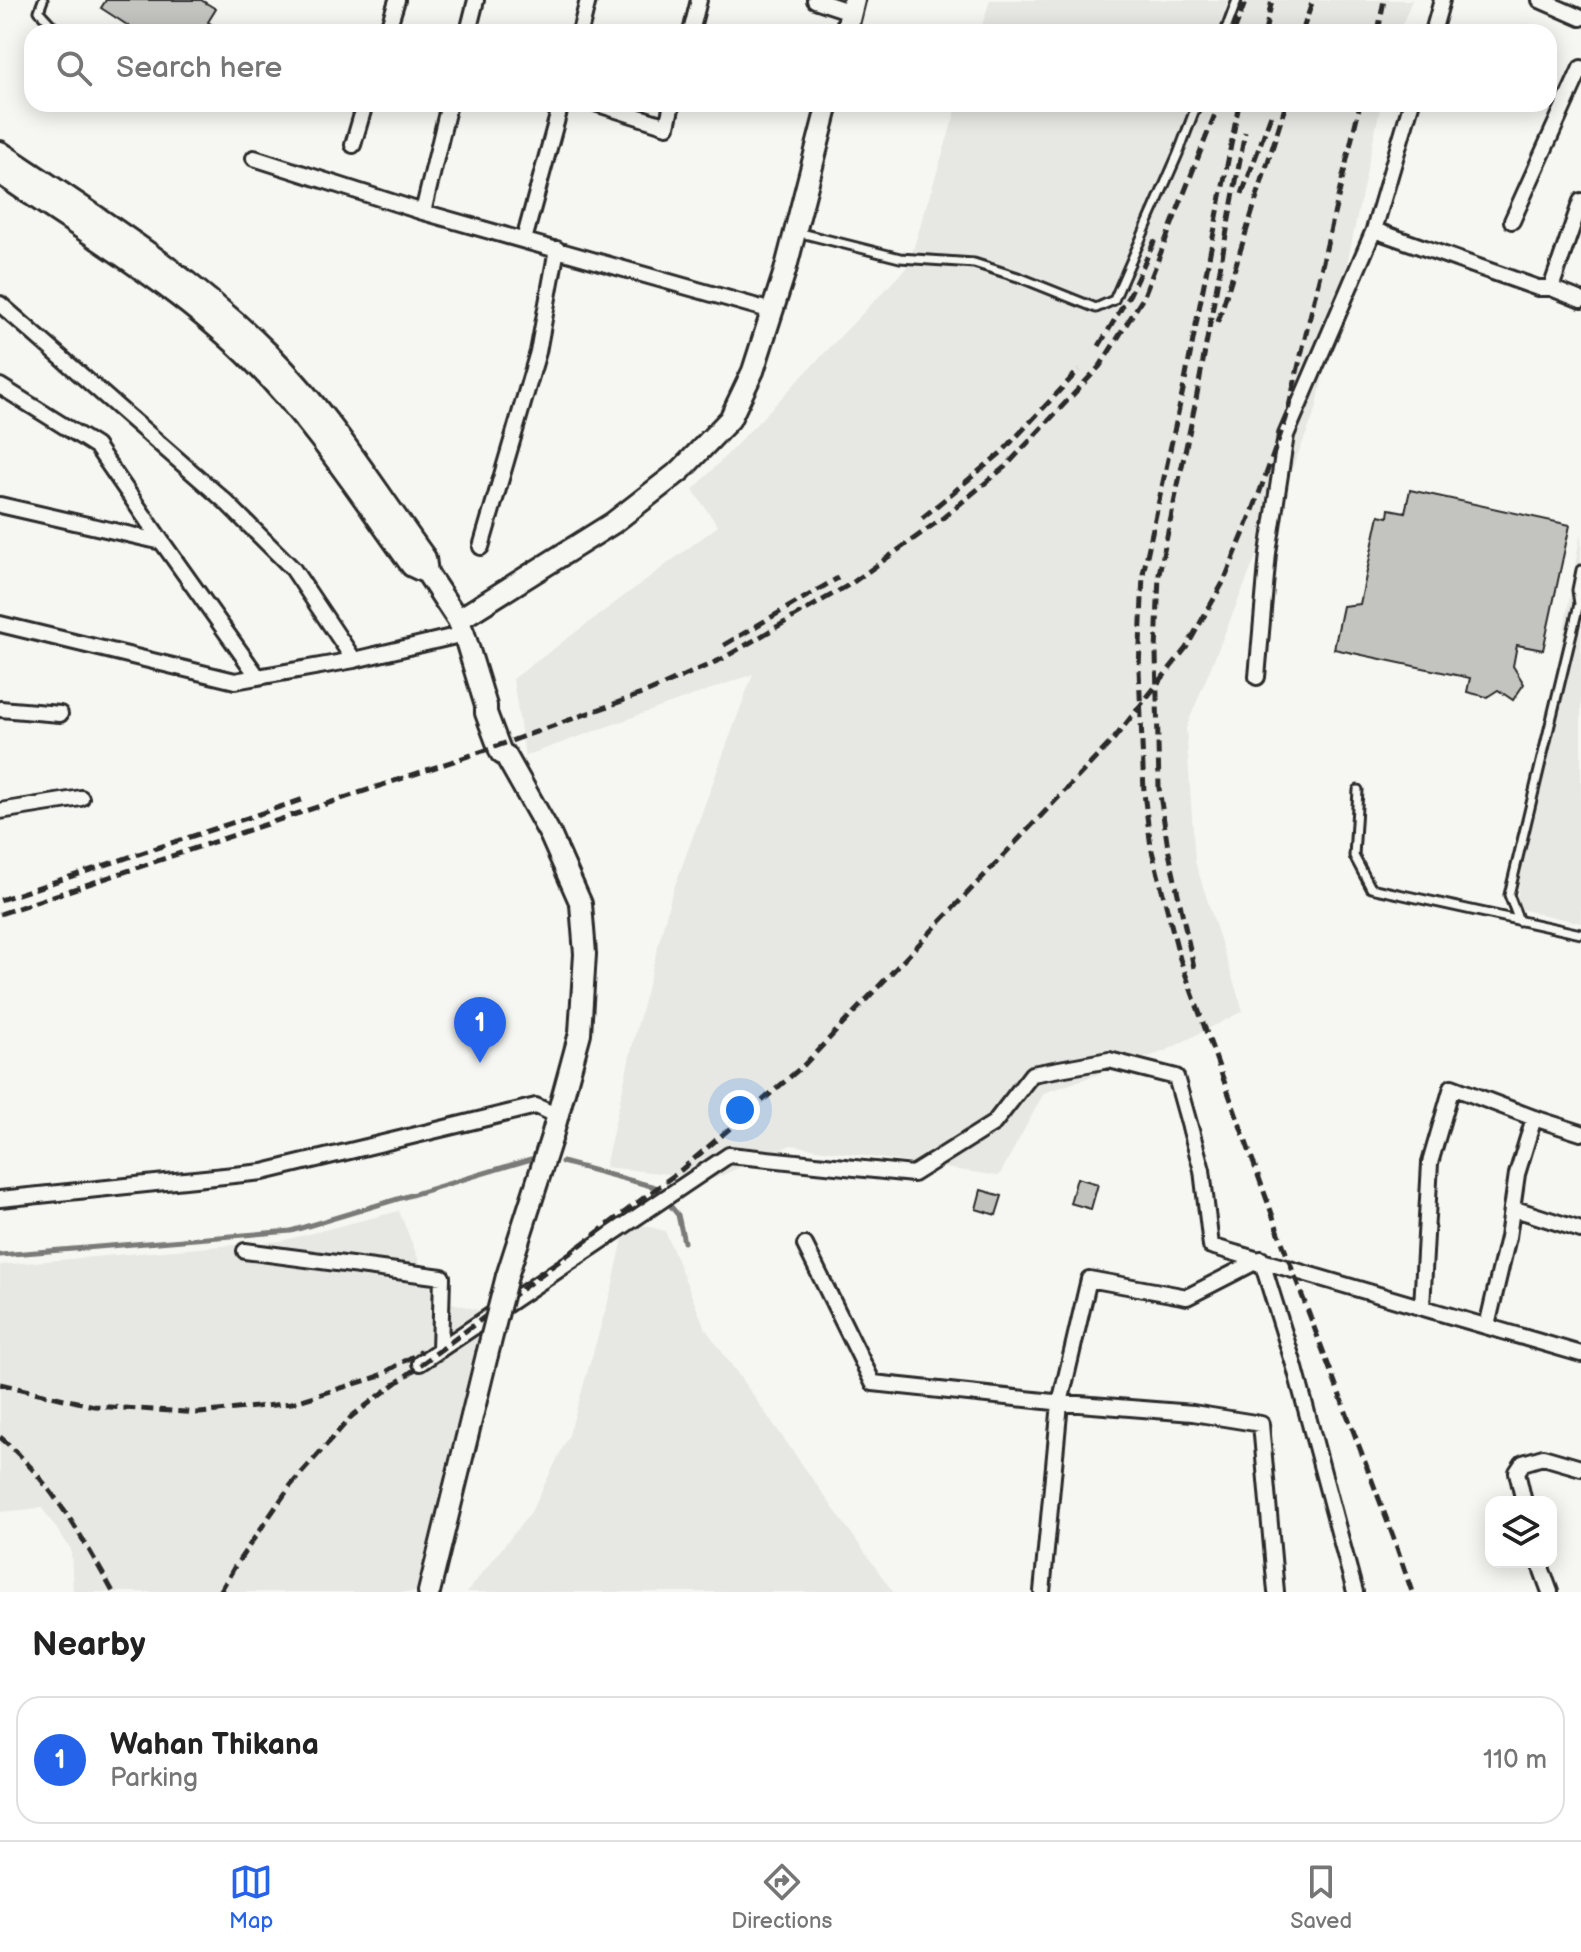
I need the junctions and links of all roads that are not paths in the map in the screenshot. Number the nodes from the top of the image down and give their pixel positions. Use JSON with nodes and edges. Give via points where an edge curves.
{"nodes":[{"id":1,"x":43,"y":0,"type":"edge"},
{"id":2,"x":397,"y":0,"type":"edge"},
{"id":3,"x":476,"y":0,"type":"edge"},
{"id":4,"x":588,"y":0,"type":"edge"},
{"id":5,"x":699,"y":0,"type":"edge"},
{"id":6,"x":815,"y":0,"type":"edge"},
{"id":7,"x":1237,"y":0,"type":"edge"},
{"id":8,"x":1442,"y":0,"type":"edge"},
{"id":9,"x":1540,"y":0,"type":"edge"},
{"id":10,"x":853,"y":6,"type":"edge"},
{"id":11,"x":1581,"y":18,"type":"edge"},
{"id":12,"x":51,"y":24,"type":"edge"},
{"id":13,"x":390,"y":24,"type":"edge"},
{"id":14,"x":470,"y":24,"type":"edge"},
{"id":15,"x":582,"y":24,"type":"edge"},
{"id":16,"x":693,"y":24,"type":"edge"},
{"id":17,"x":1228,"y":24,"type":"edge"},
{"id":18,"x":1435,"y":24,"type":"edge"},
{"id":19,"x":1581,"y":68,"type":"edge"},
{"id":20,"x":363,"y":112,"type":"edge"},
{"id":21,"x":447,"y":112,"type":"edge"},
{"id":22,"x":559,"y":112,"type":"edge"},
{"id":23,"x":623,"y":112,"type":"edge"},
{"id":24,"x":670,"y":112,"type":"edge"},
{"id":25,"x":826,"y":112,"type":"edge"},
{"id":26,"x":1194,"y":112,"type":"edge"},
{"id":27,"x":1409,"y":112,"type":"edge"},
{"id":28,"x":353,"y":145,"type":"dead end"},
{"id":29,"x":0,"y":152,"type":"edge"},
{"id":30,"x":254,"y":158,"type":"dead end"},
{"id":31,"x":0,"y":173,"type":"edge"},
{"id":32,"x":54,"y":200,"type":"junction"},
{"id":33,"x":1581,"y":201,"type":"edge"},
{"id":34,"x":423,"y":212,"type":"junction"},
{"id":35,"x":1512,"y":221,"type":"dead end"},
{"id":36,"x":1374,"y":230,"type":"junction"},
{"id":37,"x":795,"y":231,"type":"junction"},
{"id":38,"x":524,"y":240,"type":"junction"},
{"id":39,"x":557,"y":249,"type":"junction"},
{"id":40,"x":1551,"y":288,"type":"junction"},
{"id":41,"x":1581,"y":300,"type":"edge"},
{"id":42,"x":0,"y":304,"type":"edge"},
{"id":43,"x":772,"y":311,"type":"junction"},
{"id":44,"x":0,"y":386,"type":"edge"},
{"id":45,"x":0,"y":505,"type":"edge"},
{"id":46,"x":162,"y":542,"type":"junction"},
{"id":47,"x":481,"y":547,"type":"dead end"},
{"id":48,"x":1581,"y":570,"type":"edge"},
{"id":49,"x":1580,"y":604,"type":"edge"},
{"id":50,"x":0,"y":624,"type":"edge"},
{"id":51,"x":461,"y":627,"type":"junction"},
{"id":52,"x":354,"y":660,"type":"junction"},
{"id":53,"x":258,"y":677,"type":"junction"},
{"id":54,"x":1257,"y":677,"type":"dead end"},
{"id":55,"x":0,"y":709,"type":"edge"},
{"id":56,"x":60,"y":714,"type":"dead end"},
{"id":57,"x":1358,"y":790,"type":"dead end"},
{"id":58,"x":81,"y":798,"type":"dead end"},
{"id":59,"x":0,"y":811,"type":"edge"},
{"id":60,"x":1519,"y":921,"type":"junction"},
{"id":61,"x":1581,"y":934,"type":"edge"},
{"id":62,"x":558,"y":1116,"type":"junction"},
{"id":63,"x":1534,"y":1118,"type":"junction"},
{"id":64,"x":1581,"y":1133,"type":"edge"},
{"id":65,"x":0,"y":1199,"type":"edge"},
{"id":66,"x":1512,"y":1208,"type":"junction"},
{"id":67,"x":1581,"y":1230,"type":"edge"},
{"id":68,"x":805,"y":1245,"type":"dead end"},
{"id":69,"x":245,"y":1251,"type":"dead end"},
{"id":70,"x":1261,"y":1259,"type":"junction"},
{"id":71,"x":1422,"y":1307,"type":"junction"},
{"id":72,"x":1487,"y":1326,"type":"junction"},
{"id":73,"x":440,"y":1350,"type":"junction"},
{"id":74,"x":1581,"y":1354,"type":"edge"},
{"id":75,"x":420,"y":1363,"type":"dead end"},
{"id":76,"x":1060,"y":1403,"type":"junction"},
{"id":77,"x":1581,"y":1468,"type":"edge"},
{"id":78,"x":1523,"y":1496,"type":"edge"},
{"id":79,"x":1541,"y":1568,"type":"edge"},
{"id":80,"x":429,"y":1592,"type":"edge"},
{"id":81,"x":1042,"y":1592,"type":"edge"},
{"id":82,"x":1276,"y":1592,"type":"edge"},
{"id":83,"x":1355,"y":1592,"type":"edge"},
{"id":84,"x":1550,"y":1592,"type":"edge"}],
"edges":[{"from":1,"to":12,"type":"lane","via":[[39,11]]},
{"from":2,"to":13,"type":"street"},
{"from":3,"to":14,"type":"street"},
{"from":4,"to":15,"type":"street"},
{"from":5,"to":16,"type":"street"},
{"from":6,"to":10,"type":"street"},
{"from":7,"to":17,"type":"lane"},
{"from":8,"to":18,"type":"street"},
{"from":9,"to":11,"type":"street"},
{"from":19,"to":35,"type":"street"},
{"from":20,"to":28,"type":"street"},
{"from":21,"to":34,"type":"street"},
{"from":22,"to":38,"type":"street"},
{"from":23,"to":24,"type":"street","via":[[667,126]]},
{"from":25,"to":37,"type":"main road"},
{"from":26,"to":37,"type":"lane","via":[[1114,300],[1096,308],[974,263],[900,258]]},
{"from":27,"to":36,"type":"street"},
{"from":29,"to":32,"type":"main road"},
{"from":30,"to":34,"type":"street"},
{"from":31,"to":32,"type":"main road"},
{"from":32,"to":51,"type":"main road","via":[[161,281],[254,362],[307,421],[412,566],[427,573]]},
{"from":33,"to":40,"type":"street"},
{"from":34,"to":38,"type":"street"},
{"from":36,"to":40,"type":"street","via":[[1538,288]]},
{"from":36,"to":54,"type":"street","via":[[1286,435]]},
{"from":37,"to":43,"type":"main road"},
{"from":38,"to":39,"type":"street"},
{"from":39,"to":43,"type":"street"},
{"from":39,"to":47,"type":"street","via":[[538,352]]},
{"from":40,"to":41,"type":"street"},
{"from":42,"to":52,"type":"street","via":[[225,501],[293,569]]},
{"from":43,"to":51,"type":"main road","via":[[753,371],[730,419],[681,470]]},
{"from":44,"to":46,"type":"street","via":[[96,446]]},
{"from":45,"to":46,"type":"street"},
{"from":46,"to":53,"type":"street"},
{"from":48,"to":49,"type":"lane"},
{"from":49,"to":60,"type":"lane","via":[[1509,895]]},
{"from":50,"to":53,"type":"street","via":[[235,681]]},
{"from":51,"to":52,"type":"street"},
{"from":51,"to":62,"type":"main road","via":[[501,753],[550,834],[581,904],[585,954],[580,1033]]},
{"from":52,"to":53,"type":"street"},
{"from":55,"to":56,"type":"street"},
{"from":57,"to":60,"type":"lane","via":[[1354,856],[1371,888]]},
{"from":58,"to":59,"type":"street"},
{"from":60,"to":61,"type":"lane"},
{"from":62,"to":65,"type":"street","via":[[536,1106],[263,1172]]},
{"from":62,"to":80,"type":"main road","bridge":true,"via":[[507,1276]]},
{"from":63,"to":64,"type":"street"},
{"from":63,"to":66,"type":"street"},
{"from":63,"to":71,"type":"street","via":[[1452,1087],[1430,1163]]},
{"from":66,"to":67,"type":"street"},
{"from":66,"to":72,"type":"street"},
{"from":68,"to":76,"type":"street","via":[[873,1383]]},
{"from":69,"to":73,"type":"street","via":[[442,1277]]},
{"from":70,"to":71,"type":"street"},
{"from":70,"to":73,"type":"street","via":[[1211,1246],[1202,1170],[1176,1077],[1109,1060],[1032,1074],[994,1123],[913,1174],[729,1155]]},
{"from":70,"to":76,"type":"street","via":[[1187,1297],[1089,1279]]},
{"from":70,"to":83,"type":"street"},
{"from":71,"to":72,"type":"street"},
{"from":72,"to":74,"type":"street"},
{"from":73,"to":75,"type":"street"},
{"from":76,"to":81,"type":"street"},
{"from":76,"to":82,"type":"street","via":[[1261,1424]]},
{"from":77,"to":78,"type":"street","via":[[1543,1457],[1523,1463],[1517,1472]]},
{"from":79,"to":84,"type":"street"}]}
